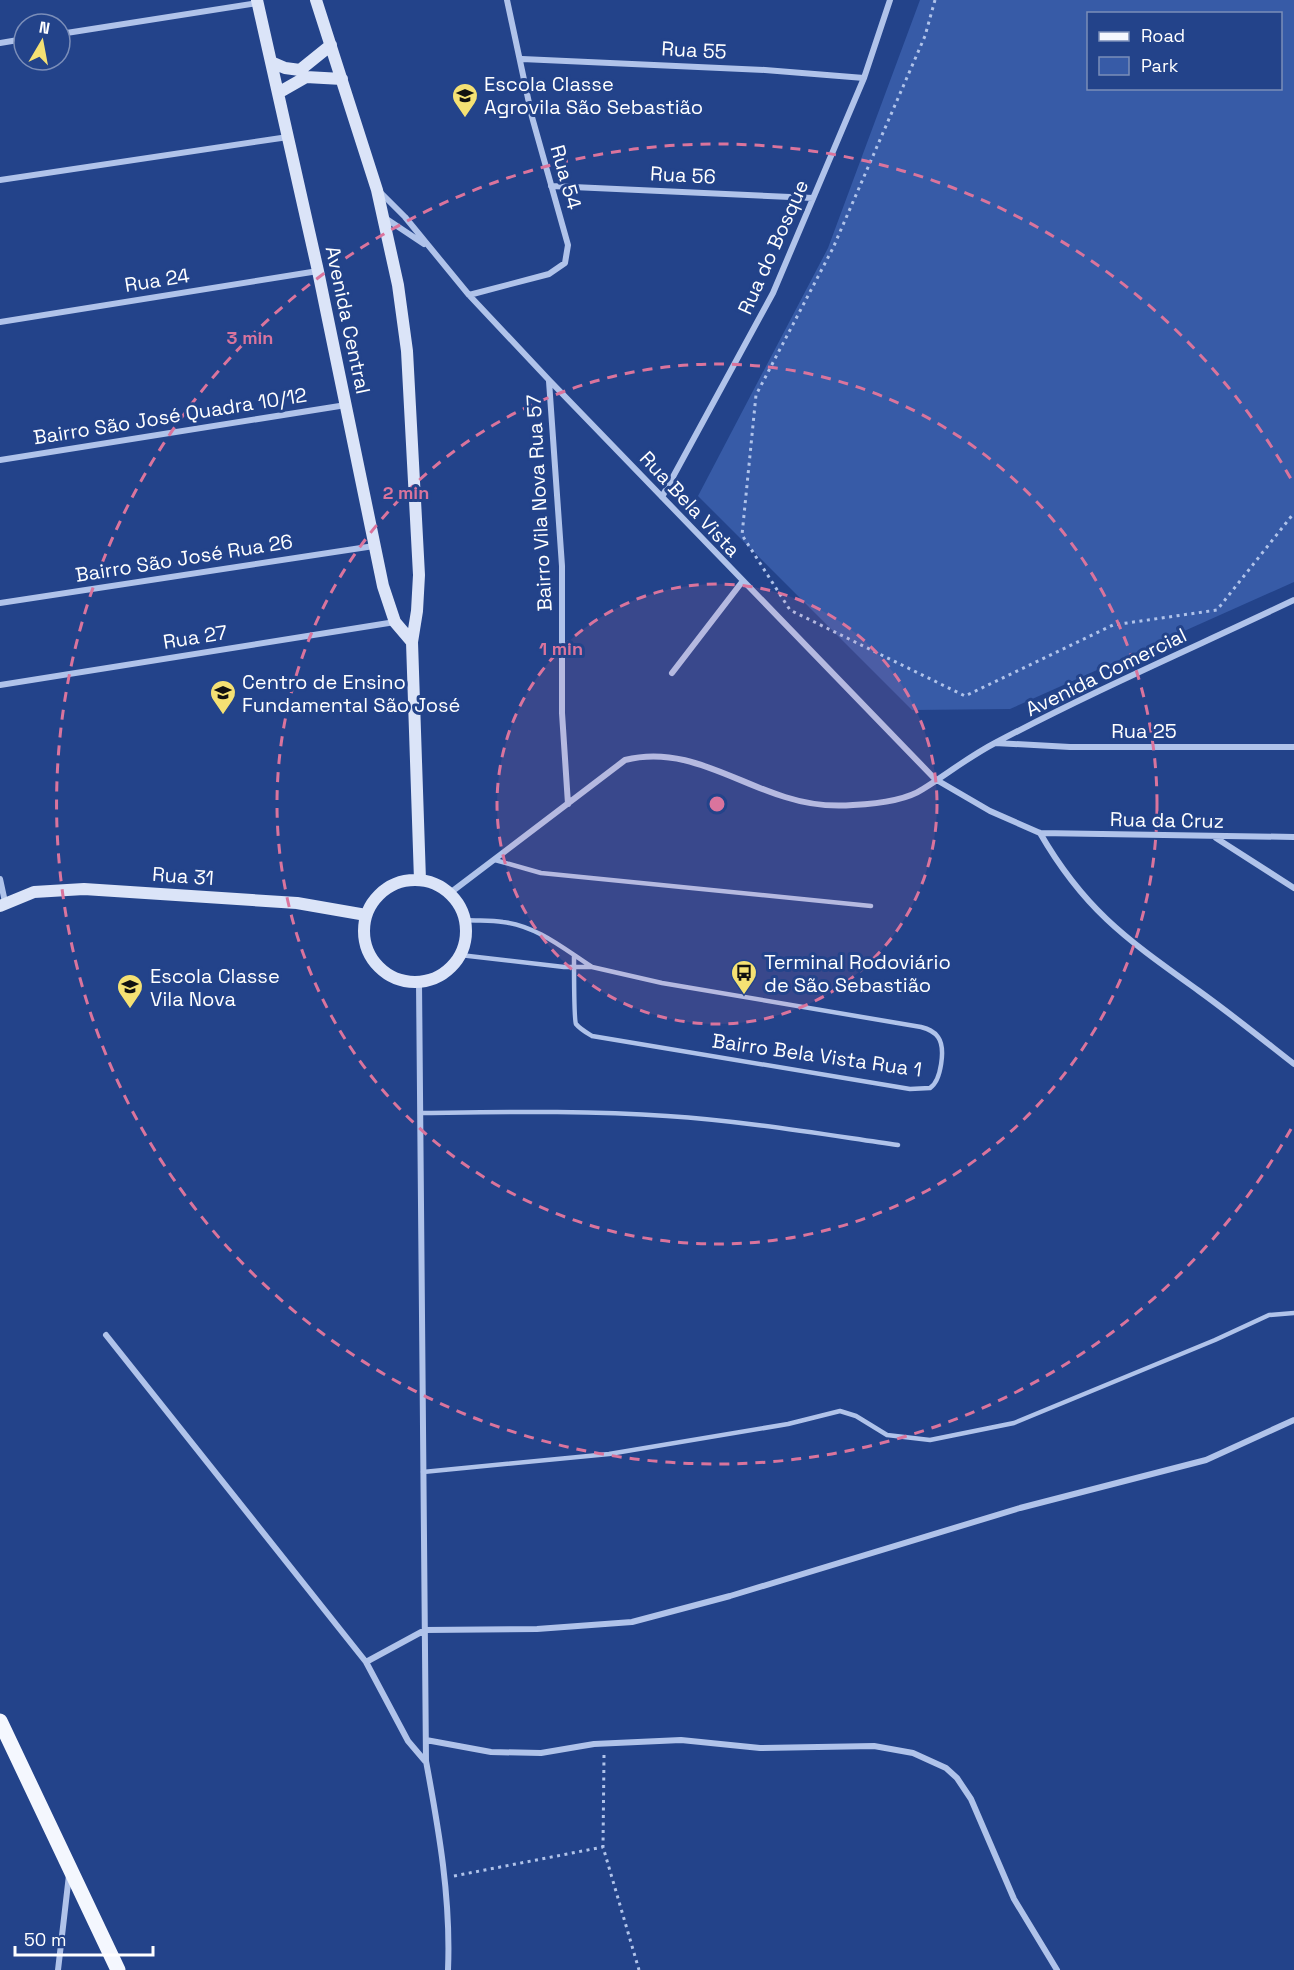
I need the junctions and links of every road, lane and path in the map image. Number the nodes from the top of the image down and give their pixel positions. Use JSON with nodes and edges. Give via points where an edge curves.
{"nodes":[{"id":1,"x":315,"y":0,"type":"edge"},
{"id":2,"x":507,"y":0,"type":"edge"},
{"id":3,"x":890,"y":0,"type":"edge"},
{"id":4,"x":935,"y":0,"type":"edge"},
{"id":5,"x":258,"y":1,"type":"edge"},
{"id":6,"x":72,"y":32,"type":"edge"},
{"id":7,"x":331,"y":45,"type":"junction"},
{"id":8,"x":522,"y":59,"type":"junction"},
{"id":9,"x":271,"y":62,"type":"junction"},
{"id":10,"x":864,"y":78,"type":"junction"},
{"id":11,"x":342,"y":79,"type":"junction"},
{"id":12,"x":278,"y":93,"type":"junction"},
{"id":13,"x":288,"y":137,"type":"junction"},
{"id":14,"x":0,"y":180,"type":"edge"},
{"id":15,"x":551,"y":186,"type":"junction"},
{"id":16,"x":377,"y":190,"type":"junction"},
{"id":17,"x":813,"y":198,"type":"junction"},
{"id":18,"x":384,"y":218,"type":"junction"},
{"id":19,"x":427,"y":246,"type":"junction"},
{"id":20,"x":318,"y":271,"type":"junction"},
{"id":21,"x":469,"y":295,"type":"junction"},
{"id":22,"x":0,"y":322,"type":"edge"},
{"id":23,"x":549,"y":380,"type":"junction"},
{"id":24,"x":346,"y":405,"type":"junction"},
{"id":25,"x":0,"y":460,"type":"edge"},
{"id":26,"x":662,"y":497,"type":"junction"},
{"id":27,"x":1294,"y":513,"type":"edge"},
{"id":28,"x":374,"y":546,"type":"junction"},
{"id":29,"x":742,"y":582,"type":"junction"},
{"id":30,"x":1294,"y":600,"type":"edge"},
{"id":31,"x":0,"y":603,"type":"edge"},
{"id":32,"x":395,"y":622,"type":"junction"},
{"id":33,"x":411,"y":642,"type":"junction"},
{"id":34,"x":672,"y":673,"type":"dead end"},
{"id":35,"x":0,"y":685,"type":"edge"},
{"id":36,"x":994,"y":743,"type":"junction"},
{"id":37,"x":1294,"y":747,"type":"edge"},
{"id":38,"x":935,"y":779,"type":"junction"},
{"id":39,"x":568,"y":804,"type":"junction"},
{"id":40,"x":1040,"y":833,"type":"junction"},
{"id":41,"x":1216,"y":837,"type":"junction"},
{"id":42,"x":1294,"y":837,"type":"edge"},
{"id":43,"x":495,"y":860,"type":"junction"},
{"id":44,"x":0,"y":879,"type":"edge"},
{"id":45,"x":420,"y":880,"type":"junction"},
{"id":46,"x":1294,"y":888,"type":"edge"},
{"id":47,"x":450,"y":894,"type":"junction"},
{"id":48,"x":3,"y":904,"type":"edge"},
{"id":49,"x":871,"y":906,"type":"dead end"},
{"id":50,"x":366,"y":915,"type":"junction"},
{"id":51,"x":465,"y":920,"type":"junction"},
{"id":52,"x":460,"y":955,"type":"junction"},
{"id":53,"x":574,"y":956,"type":"junction"},
{"id":54,"x":592,"y":967,"type":"junction"},
{"id":55,"x":573,"y":968,"type":"junction"},
{"id":56,"x":419,"y":982,"type":"junction"},
{"id":57,"x":1294,"y":1064,"type":"edge"},
{"id":58,"x":420,"y":1113,"type":"junction"},
{"id":59,"x":898,"y":1145,"type":"dead end"},
{"id":60,"x":1294,"y":1313,"type":"edge"},
{"id":61,"x":106,"y":1335,"type":"dead end"},
{"id":62,"x":1294,"y":1420,"type":"edge"},
{"id":63,"x":423,"y":1472,"type":"junction"},
{"id":64,"x":425,"y":1630,"type":"junction"},
{"id":65,"x":366,"y":1662,"type":"junction"},
{"id":66,"x":0,"y":1721,"type":"edge"},
{"id":67,"x":426,"y":1740,"type":"junction"},
{"id":68,"x":604,"y":1743,"type":"junction"},
{"id":69,"x":426,"y":1761,"type":"junction"},
{"id":70,"x":603,"y":1847,"type":"junction"},
{"id":71,"x":70,"y":1869,"type":"junction"},
{"id":72,"x":445,"y":1877,"type":"junction"},
{"id":73,"x":58,"y":1970,"type":"edge"},
{"id":74,"x":118,"y":1970,"type":"edge"},
{"id":75,"x":448,"y":1970,"type":"edge"},
{"id":76,"x":639,"y":1970,"type":"edge"},
{"id":77,"x":1057,"y":1970,"type":"edge"}],
"edges":[{"from":1,"to":7,"type":"street"},
{"from":2,"to":8,"type":"street","name":"Rua 54"},
{"from":3,"to":10,"type":"street","name":"Rua do Bosque"},
{"from":4,"to":27,"type":"path","via":[[925,36],[834,248],[756,395],[742,535],[790,610],[965,696],[1113,625],[1217,610]]},
{"from":5,"to":6,"type":"street"},
{"from":5,"to":9,"type":"street","name":"Avenida Central"},
{"from":7,"to":9,"type":"street","via":[[300,70]]},
{"from":7,"to":11,"type":"street"},
{"from":8,"to":10,"type":"street","name":"Rua 55"},
{"from":8,"to":15,"type":"street","name":"Rua 54","via":[[532,117]]},
{"from":9,"to":12,"type":"street","name":"Avenida Central"},
{"from":10,"to":17,"type":"street","name":"Rua do Bosque"},
{"from":11,"to":12,"type":"street","via":[[306,77]]},
{"from":11,"to":16,"type":"street"},
{"from":12,"to":13,"type":"street","name":"Avenida Central"},
{"from":13,"to":14,"type":"street"},
{"from":13,"to":20,"type":"street","name":"Avenida Central"},
{"from":15,"to":17,"type":"street","name":"Rua 56"},
{"from":15,"to":21,"type":"street","name":"Rua 54","via":[[567,241],[565,263],[549,274]]},
{"from":16,"to":18,"type":"street"},
{"from":16,"to":19,"type":"street"},
{"from":17,"to":26,"type":"street","name":"Rua do Bosque","via":[[773,293]]},
{"from":18,"to":19,"type":"street"},
{"from":18,"to":33,"type":"street","via":[[407,351],[412,427],[419,575]]},
{"from":19,"to":21,"type":"street","name":"Rua Bela Vista"},
{"from":20,"to":22,"type":"street","name":"Rua 24"},
{"from":20,"to":24,"type":"street","name":"Avenida Central"},
{"from":21,"to":23,"type":"street","name":"Rua Bela Vista"},
{"from":23,"to":26,"type":"street","name":"Rua Bela Vista"},
{"from":23,"to":39,"type":"street","name":"Bairro Vila Nova Rua 57","via":[[562,566],[562,713]]},
{"from":24,"to":25,"type":"street","name":"Bairro São José Quadra 10/12"},
{"from":24,"to":28,"type":"street","name":"Avenida Central"},
{"from":26,"to":29,"type":"street","name":"Rua Bela Vista"},
{"from":28,"to":31,"type":"street","name":"Bairro São José Rua 26"},
{"from":28,"to":32,"type":"street","name":"Avenida Central"},
{"from":29,"to":34,"type":"street"},
{"from":29,"to":38,"type":"street","name":"Rua Bela Vista"},
{"from":30,"to":36,"type":"street","name":"Avenida Comercial"},
{"from":32,"to":33,"type":"street","name":"Avenida Central"},
{"from":32,"to":35,"type":"street","name":"Rua 27"},
{"from":33,"to":45,"type":"street"},
{"from":36,"to":37,"type":"street","name":"Rua 25"},
{"from":36,"to":38,"type":"street","name":"Avenida Comercial"},
{"from":38,"to":39,"type":"street","name":"Avenida Comercial","via":[[922,790],[903,797],[827,806],[786,797],[695,762],[646,756],[613,767]]},
{"from":38,"to":40,"type":"street","name":"Rua Bela Vista","via":[[998,815]]},
{"from":39,"to":43,"type":"street","name":"Avenida Comercial"},
{"from":40,"to":41,"type":"street","name":"Rua da Cruz"},
{"from":40,"to":57,"type":"street","via":[[1082,897],[1110,925]]},
{"from":41,"to":42,"type":"street","name":"Rua da Cruz"},
{"from":41,"to":46,"type":"street"},
{"from":43,"to":47,"type":"street","name":"Avenida Comercial"},
{"from":43,"to":49,"type":"lane","via":[[541,873]]},
{"from":44,"to":48,"type":"street"},
{"from":45,"to":47,"type":"street","via":[[436,884]]},
{"from":45,"to":50,"type":"street","via":[[403,881],[387,888]]},
{"from":47,"to":51,"type":"street"},
{"from":48,"to":50,"type":"street","name":"Rua 31","via":[[45,890],[84,889],[297,903]]},
{"from":50,"to":56,"type":"street","via":[[364,941],[376,964],[396,978]]},
{"from":51,"to":52,"type":"street"},
{"from":51,"to":53,"type":"lane","via":[[526,927]]},
{"from":52,"to":55,"type":"lane"},
{"from":52,"to":56,"type":"street","via":[[443,974]]},
{"from":53,"to":54,"type":"lane"},
{"from":53,"to":55,"type":"lane"},
{"from":54,"to":55,"type":"lane"},
{"from":54,"to":55,"type":"lane","name":"Bairro Bela Vista Rua 1","via":[[662,983],[921,1027],[937,1034],[942,1044],[935,1083],[930,1088],[910,1089],[592,1036],[577,1024]]},
{"from":56,"to":58,"type":"street"},
{"from":58,"to":59,"type":"lane","via":[[666,1116],[771,1126]]},
{"from":58,"to":63,"type":"street"},
{"from":60,"to":63,"type":"lane","via":[[1269,1315],[1014,1423],[930,1440],[887,1435],[840,1411],[788,1424],[609,1454]]},
{"from":61,"to":65,"type":"street"},
{"from":62,"to":64,"type":"street","via":[[1206,1460],[1020,1508],[632,1622],[537,1629]]},
{"from":63,"to":64,"type":"street"},
{"from":64,"to":65,"type":"street"},
{"from":64,"to":67,"type":"street"},
{"from":65,"to":69,"type":"street","via":[[408,1741]]},
{"from":66,"to":71,"type":"main road"},
{"from":67,"to":68,"type":"street","via":[[491,1752],[531,1753]]},
{"from":67,"to":69,"type":"street"},
{"from":68,"to":70,"type":"path"},
{"from":68,"to":77,"type":"street","via":[[681,1740],[760,1748],[874,1746],[913,1753],[937,1764],[957,1778],[971,1799],[1014,1899]]},
{"from":69,"to":72,"type":"street"},
{"from":70,"to":72,"type":"path"},
{"from":70,"to":76,"type":"path"},
{"from":71,"to":73,"type":"street"},
{"from":71,"to":74,"type":"main road"},
{"from":72,"to":75,"type":"street"}]}
